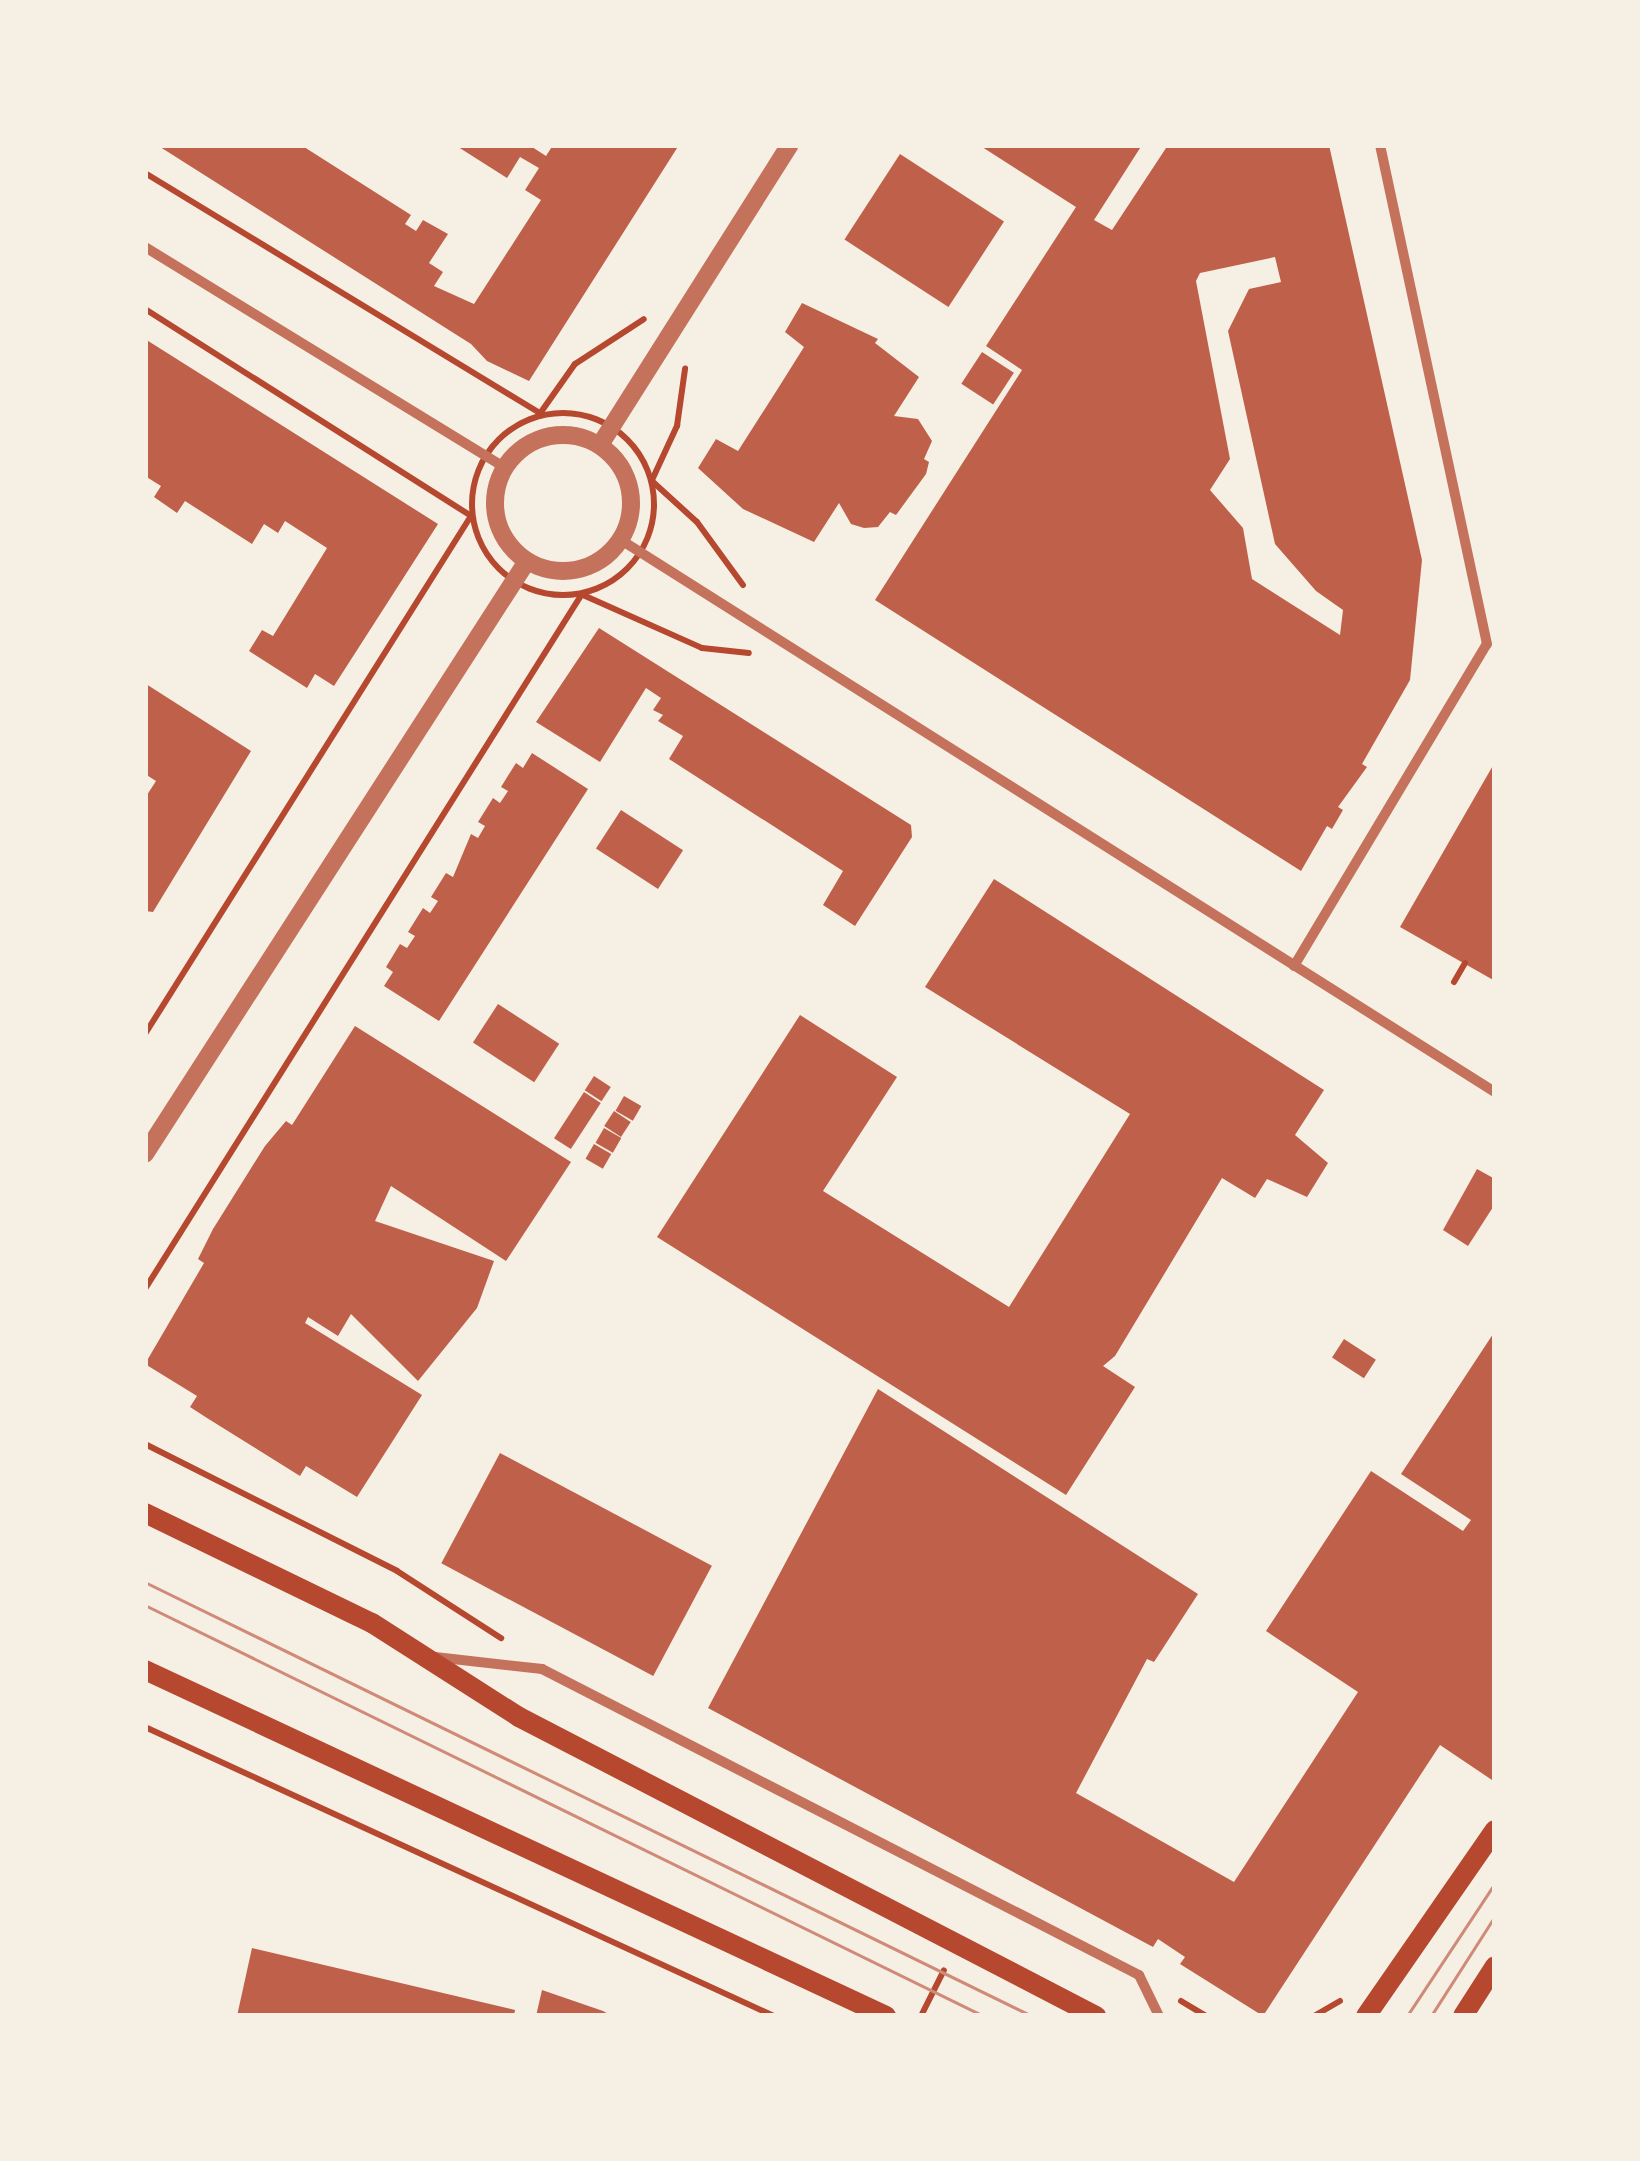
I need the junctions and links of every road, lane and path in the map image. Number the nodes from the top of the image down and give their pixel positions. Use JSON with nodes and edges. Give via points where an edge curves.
{"nodes":[{"id":1,"x":790,"y":145,"type":"edge"},
{"id":2,"x":1380,"y":145,"type":"edge"},
{"id":3,"x":145,"y":173,"type":"edge"},
{"id":4,"x":145,"y":246,"type":"edge"},
{"id":5,"x":692,"y":297,"type":"junction"},
{"id":6,"x":145,"y":309,"type":"edge"},
{"id":7,"x":687,"y":350,"type":"dead end"},
{"id":8,"x":600,"y":446,"type":"junction"},
{"id":9,"x":504,"y":467,"type":"junction"},
{"id":10,"x":621,"y":540,"type":"junction"},
{"id":11,"x":527,"y":562,"type":"junction"},
{"id":12,"x":750,"y":596,"type":"dead end"},
{"id":13,"x":789,"y":651,"type":"junction"},
{"id":14,"x":1465,"y":963,"type":"dead end"},
{"id":15,"x":1294,"y":966,"type":"junction"},
{"id":16,"x":1454,"y":982,"type":"dead end"},
{"id":17,"x":145,"y":1034,"type":"edge"},
{"id":18,"x":1495,"y":1092,"type":"edge"},
{"id":19,"x":145,"y":1154,"type":"edge"},
{"id":20,"x":145,"y":1289,"type":"edge"},
{"id":21,"x":145,"y":1444,"type":"edge"},
{"id":22,"x":145,"y":1513,"type":"edge"},
{"id":23,"x":426,"y":1656,"type":"junction"},
{"id":24,"x":542,"y":1669,"type":"junction"},
{"id":25,"x":145,"y":1670,"type":"edge"},
{"id":26,"x":145,"y":1728,"type":"edge"},
{"id":27,"x":1495,"y":1830,"type":"edge"},
{"id":28,"x":1495,"y":1966,"type":"edge"},
{"id":29,"x":774,"y":2016,"type":"edge"},
{"id":30,"x":886,"y":2016,"type":"edge"},
{"id":31,"x":1096,"y":2016,"type":"edge"},
{"id":32,"x":1159,"y":2016,"type":"edge"},
{"id":33,"x":1366,"y":2016,"type":"edge"},
{"id":34,"x":1463,"y":2016,"type":"edge"}],
"edges":[{"from":1,"to":5,"type":"street"},
{"from":2,"to":15,"type":"street","via":[[1487,644]]},
{"from":3,"to":5,"type":"path","via":[[541,414],[587,354]]},
{"from":4,"to":9,"type":"street"},
{"from":5,"to":8,"type":"street"},
{"from":6,"to":17,"type":"path","via":[[471,516]]},
{"from":7,"to":12,"type":"path","via":[[678,426],[652,482],[697,522]]},
{"from":8,"to":9,"type":"street","via":[[566,434],[548,436]]},
{"from":8,"to":10,"type":"street","via":[[630,488],[632,507]]},
{"from":9,"to":11,"type":"street","via":[[494,508],[500,529]]},
{"from":10,"to":11,"type":"street","via":[[578,570]]},
{"from":10,"to":13,"type":"street"},
{"from":11,"to":19,"type":"street"},
{"from":13,"to":15,"type":"street"},
{"from":13,"to":20,"type":"path","via":[[702,648],[582,594]]},
{"from":14,"to":16,"type":"path"},
{"from":15,"to":18,"type":"street"},
{"from":21,"to":24,"type":"path","via":[[397,1571]]},
{"from":22,"to":23,"type":"main road"},
{"from":23,"to":24,"type":"street"},
{"from":23,"to":31,"type":"main road","via":[[519,1717]]},
{"from":24,"to":32,"type":"street","via":[[1138,1975]]},
{"from":25,"to":30,"type":"main road"},
{"from":26,"to":29,"type":"path"},
{"from":27,"to":33,"type":"main road"},
{"from":28,"to":34,"type":"main road"}]}
